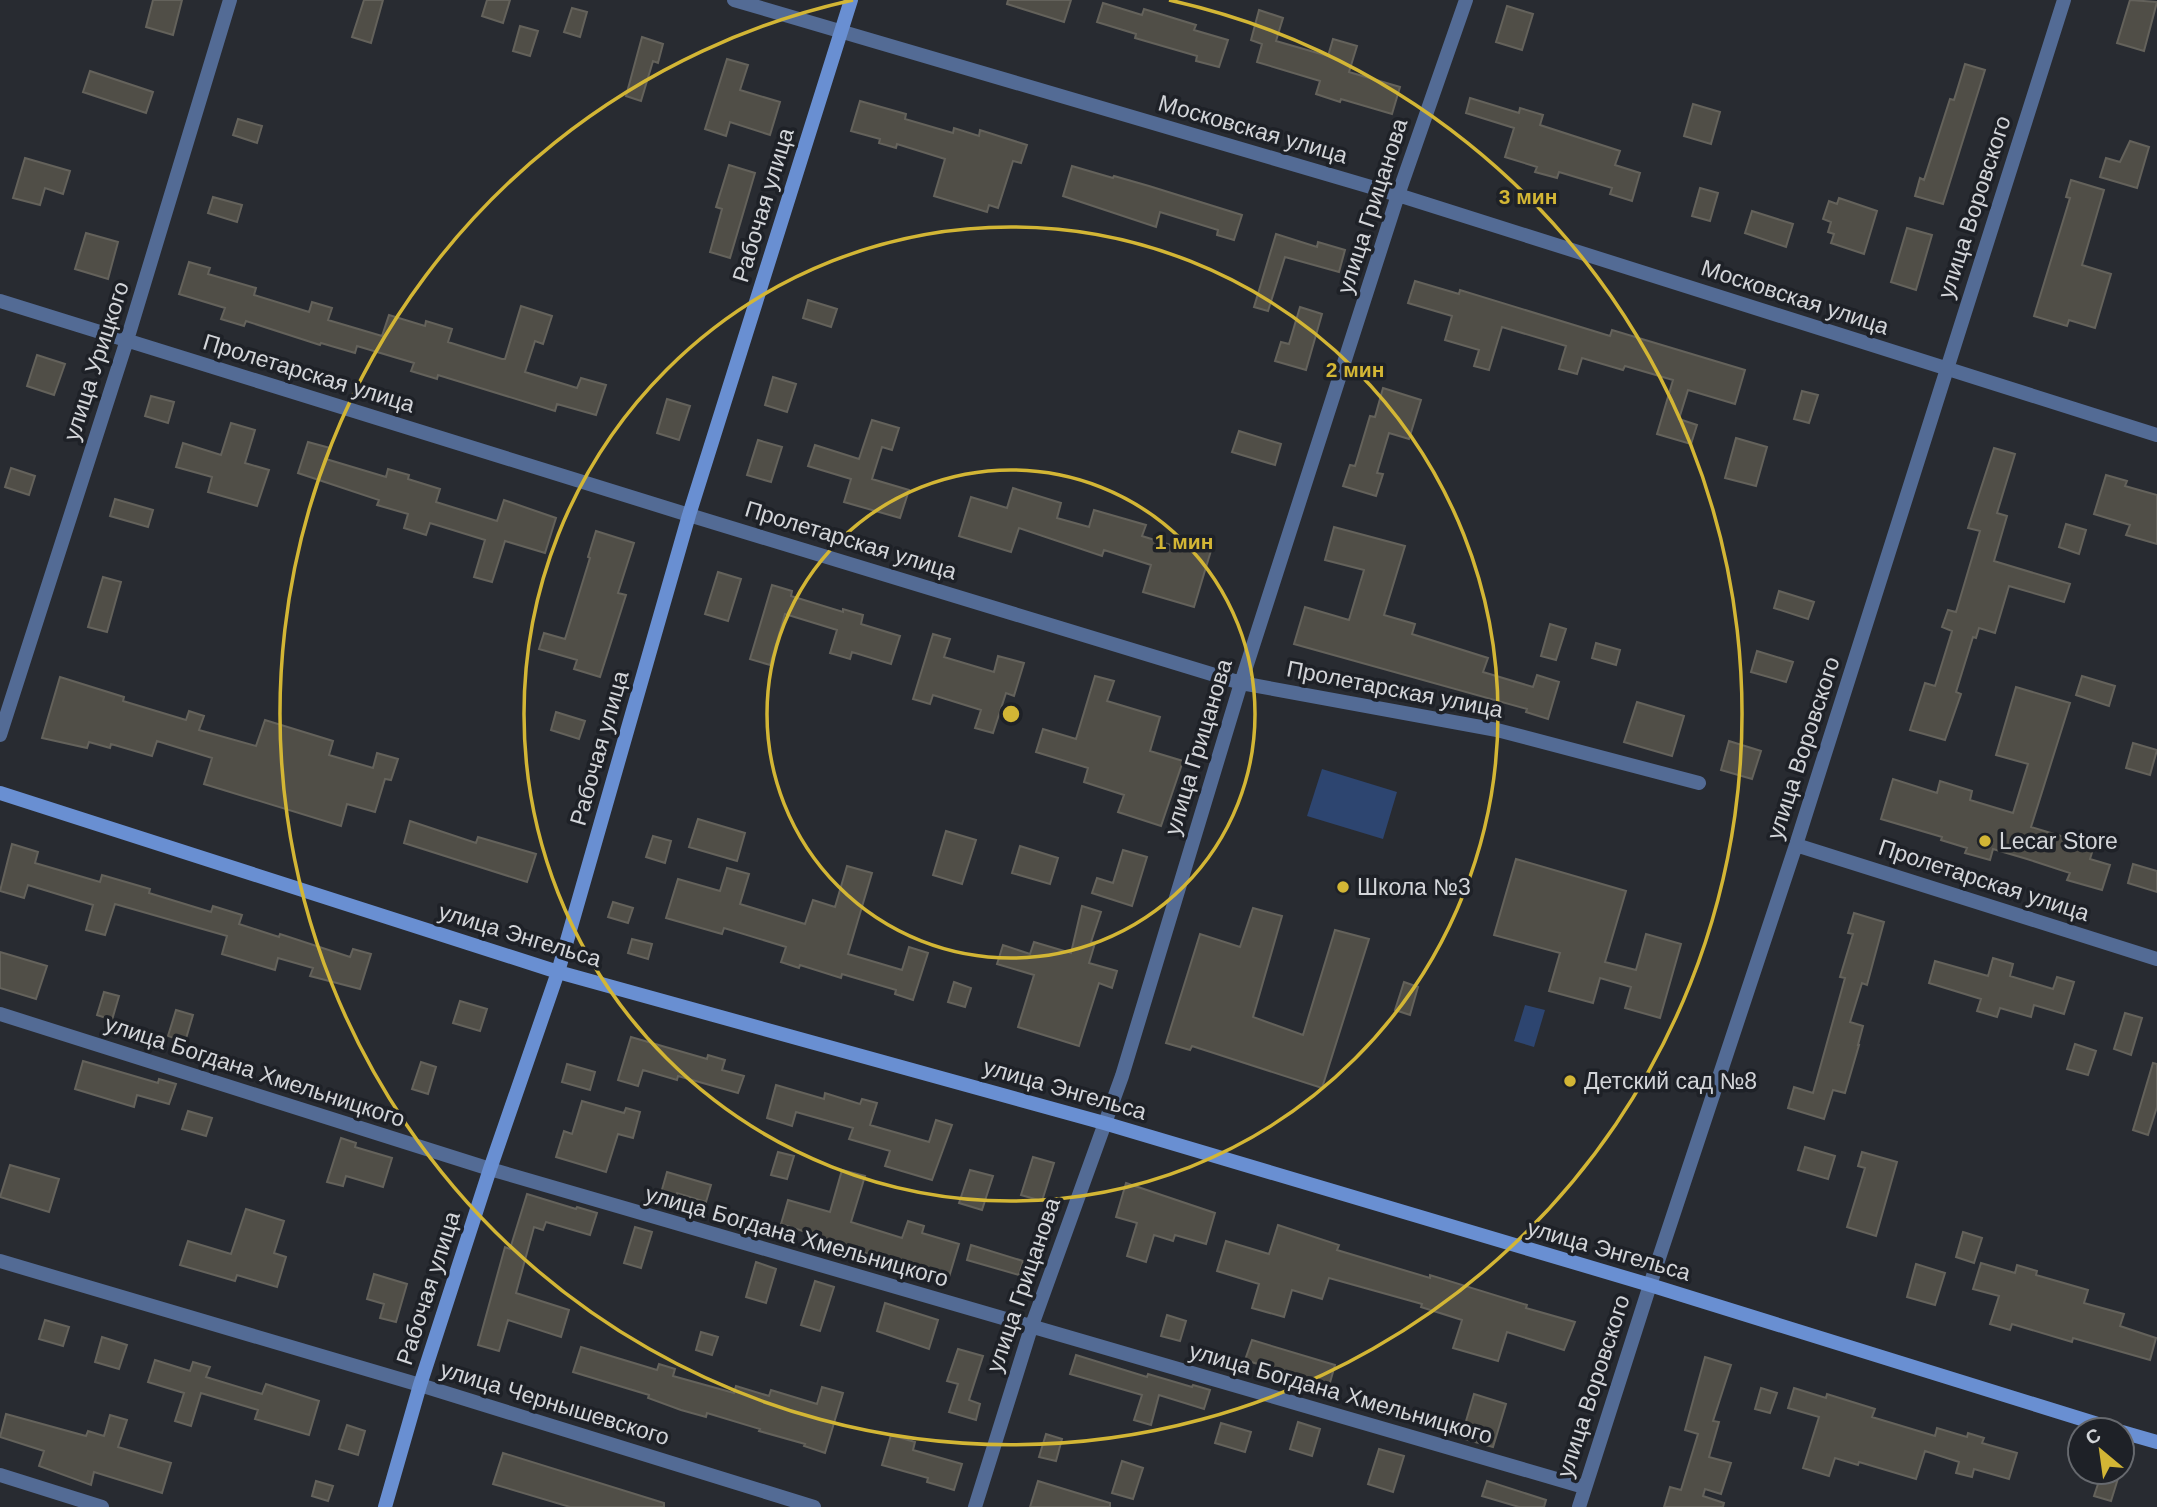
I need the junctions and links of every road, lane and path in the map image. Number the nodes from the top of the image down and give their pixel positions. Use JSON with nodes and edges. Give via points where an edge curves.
{"nodes":[{"id":1,"x":230,"y":0,"type":"edge"},
{"id":2,"x":734,"y":0,"type":"edge"},
{"id":3,"x":851,"y":0,"type":"edge"},
{"id":4,"x":1466,"y":0,"type":"edge"},
{"id":5,"x":2064,"y":0,"type":"edge"},
{"id":6,"x":841,"y":33,"type":"junction"},
{"id":7,"x":1398,"y":195,"type":"junction"},
{"id":8,"x":0,"y":300,"type":"edge"},
{"id":9,"x":127,"y":340,"type":"junction"},
{"id":10,"x":1947,"y":369,"type":"junction"},
{"id":11,"x":2157,"y":435,"type":"edge"},
{"id":12,"x":690,"y":515,"type":"junction"},
{"id":13,"x":1241,"y":683,"type":"junction"},
{"id":14,"x":0,"y":735,"type":"edge"},
{"id":15,"x":1699,"y":783,"type":"dead end"},
{"id":16,"x":0,"y":793,"type":"edge"},
{"id":17,"x":1796,"y":845,"type":"junction"},
{"id":18,"x":2157,"y":960,"type":"edge"},
{"id":19,"x":558,"y":972,"type":"junction"},
{"id":20,"x":0,"y":1014,"type":"edge"},
{"id":21,"x":1104,"y":1123,"type":"junction"},
{"id":22,"x":490,"y":1169,"type":"junction"},
{"id":23,"x":0,"y":1261,"type":"edge"},
{"id":24,"x":1650,"y":1285,"type":"junction"},
{"id":25,"x":1031,"y":1328,"type":"junction"},
{"id":26,"x":420,"y":1385,"type":"junction"},
{"id":27,"x":2072,"y":1416,"type":"edge"},
{"id":28,"x":2136,"y":1436,"type":"edge"},
{"id":29,"x":2157,"y":1442,"type":"edge"},
{"id":30,"x":0,"y":1475,"type":"edge"},
{"id":31,"x":1584,"y":1487,"type":"junction"},
{"id":32,"x":102,"y":1507,"type":"edge"},
{"id":33,"x":385,"y":1507,"type":"edge"},
{"id":34,"x":814,"y":1507,"type":"edge"},
{"id":35,"x":975,"y":1507,"type":"edge"},
{"id":36,"x":1579,"y":1507,"type":"edge"}],
"edges":[{"from":1,"to":9,"type":"street","name":"улица Урицкого"},
{"from":2,"to":6,"type":"street","name":"Московская улица"},
{"from":3,"to":6,"type":"street","name":"Рабочая улица"},
{"from":4,"to":7,"type":"street","name":"улица Грицанова"},
{"from":5,"to":10,"type":"street","name":"улица Воровского"},
{"from":6,"to":7,"type":"street","name":"Московская улица"},
{"from":6,"to":12,"type":"street","name":"Рабочая улица"},
{"from":7,"to":10,"type":"street","name":"Московская улица"},
{"from":7,"to":13,"type":"street","name":"улица Грицанова"},
{"from":8,"to":9,"type":"street","name":"Пролетарская улица"},
{"from":9,"to":12,"type":"street","name":"Пролетарская улица"},
{"from":9,"to":14,"type":"street","name":"улица Урицкого"},
{"from":10,"to":11,"type":"street","name":"Московская улица"},
{"from":10,"to":17,"type":"street","name":"улица Воровского"},
{"from":12,"to":13,"type":"street","name":"Пролетарская улица"},
{"from":12,"to":19,"type":"street","name":"Рабочая улица"},
{"from":13,"to":15,"type":"street","name":"Пролетарская улица","via":[[1497,730]]},
{"from":13,"to":21,"type":"street","name":"улица Грицанова"},
{"from":16,"to":19,"type":"street","name":"улица Энгельса"},
{"from":17,"to":18,"type":"street","name":"Пролетарская улица"},
{"from":17,"to":24,"type":"street","name":"улица Воровского"},
{"from":19,"to":21,"type":"street","name":"улица Энгельса"},
{"from":19,"to":22,"type":"street","name":"Рабочая улица"},
{"from":20,"to":22,"type":"street","name":"улица Богдана Хмельницкого"},
{"from":21,"to":24,"type":"street","name":"улица Энгельса"},
{"from":21,"to":25,"type":"street","name":"улица Грицанова"},
{"from":22,"to":25,"type":"street","name":"улица Богдана Хмельницкого"},
{"from":22,"to":26,"type":"street","name":"Рабочая улица"},
{"from":23,"to":26,"type":"street","name":"улица Чернышевского"},
{"from":24,"to":27,"type":"street","name":"улица Энгельса"},
{"from":24,"to":31,"type":"street","name":"улица Воровского"},
{"from":25,"to":31,"type":"street","name":"улица Богдана Хмельницкого"},
{"from":25,"to":35,"type":"street","name":"улица Грицанова"},
{"from":26,"to":33,"type":"street","name":"Рабочая улица"},
{"from":26,"to":34,"type":"street","name":"улица Чернышевского"},
{"from":28,"to":29,"type":"street","name":"улица Энгельса"},
{"from":30,"to":32,"type":"street"},
{"from":31,"to":36,"type":"street","name":"улица Воровского"}]}
